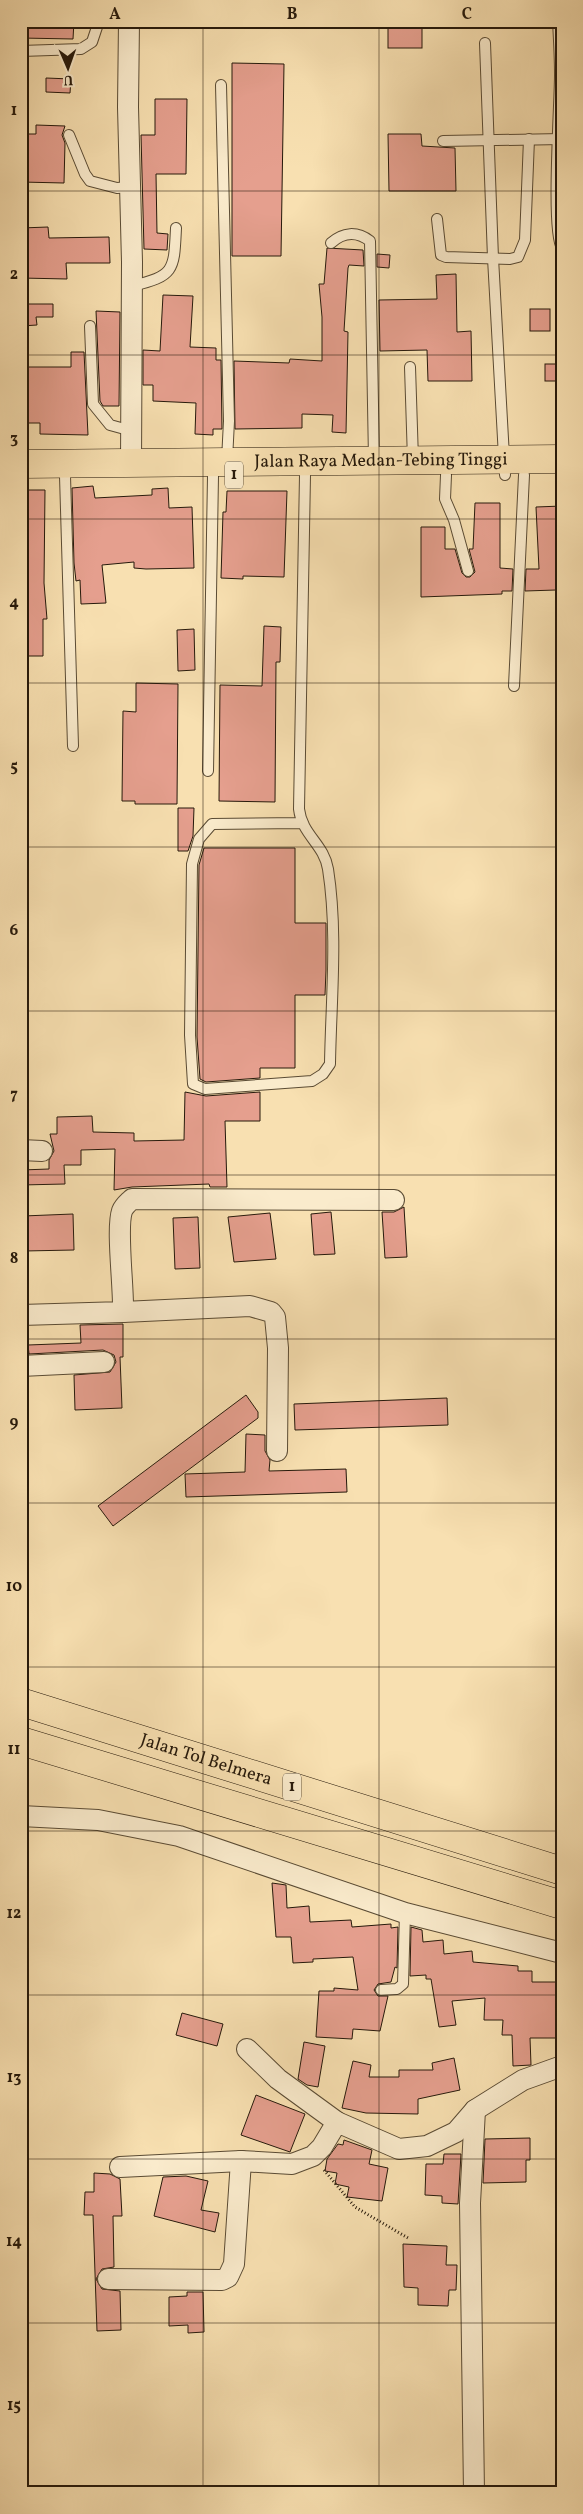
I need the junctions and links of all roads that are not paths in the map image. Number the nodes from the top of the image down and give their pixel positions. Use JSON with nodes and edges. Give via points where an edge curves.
{"nodes":[{"id":1,"x":99,"y":21,"type":"edge"},
{"id":2,"x":130,"y":21,"type":"edge"},
{"id":3,"x":558,"y":21,"type":"edge"},
{"id":4,"x":485,"y":43,"type":"dead end"},
{"id":5,"x":21,"y":51,"type":"edge"},
{"id":6,"x":220,"y":84,"type":"dead end"},
{"id":7,"x":69,"y":135,"type":"dead end"},
{"id":8,"x":488,"y":139,"type":"junction"},
{"id":9,"x":529,"y":139,"type":"junction"},
{"id":10,"x":560,"y":139,"type":"edge"},
{"id":11,"x":443,"y":141,"type":"dead end"},
{"id":12,"x":130,"y":187,"type":"junction"},
{"id":13,"x":559,"y":189,"type":"edge"},
{"id":14,"x":438,"y":219,"type":"dead end"},
{"id":15,"x":176,"y":228,"type":"dead end"},
{"id":16,"x":331,"y":243,"type":"dead end"},
{"id":17,"x":562,"y":248,"type":"edge"},
{"id":18,"x":493,"y":258,"type":"junction"},
{"id":19,"x":132,"y":286,"type":"junction"},
{"id":20,"x":90,"y":326,"type":"dead end"},
{"id":21,"x":410,"y":367,"type":"dead end"},
{"id":22,"x":132,"y":431,"type":"junction"},
{"id":23,"x":562,"y":460,"type":"edge"},
{"id":24,"x":413,"y":461,"type":"junction"},
{"id":25,"x":374,"y":462,"type":"junction"},
{"id":26,"x":131,"y":463,"type":"junction"},
{"id":27,"x":21,"y":464,"type":"edge"},
{"id":28,"x":220,"y":468,"type":"junction"},
{"id":29,"x":511,"y":470,"type":"junction"},
{"id":30,"x":562,"y":474,"type":"edge"},
{"id":31,"x":305,"y":475,"type":"junction"},
{"id":32,"x":446,"y":475,"type":"junction"},
{"id":33,"x":21,"y":476,"type":"edge"},
{"id":34,"x":65,"y":476,"type":"junction"},
{"id":35,"x":468,"y":571,"type":"dead end"},
{"id":36,"x":514,"y":686,"type":"dead end"},
{"id":37,"x":73,"y":746,"type":"dead end"},
{"id":38,"x":208,"y":772,"type":"dead end"},
{"id":39,"x":301,"y":823,"type":"junction"},
{"id":40,"x":21,"y":1150,"type":"edge"},
{"id":41,"x":42,"y":1151,"type":"dead end"},
{"id":42,"x":394,"y":1200,"type":"dead end"},
{"id":43,"x":123,"y":1312,"type":"junction"},
{"id":44,"x":21,"y":1315,"type":"edge"},
{"id":45,"x":104,"y":1362,"type":"dead end"},
{"id":46,"x":21,"y":1366,"type":"edge"},
{"id":47,"x":277,"y":1450,"type":"dead end"},
{"id":48,"x":21,"y":1702,"type":"edge"},
{"id":49,"x":21,"y":1741,"type":"edge"},
{"id":50,"x":21,"y":1816,"type":"edge"},
{"id":51,"x":562,"y":1871,"type":"edge"},
{"id":52,"x":562,"y":1905,"type":"edge"},
{"id":53,"x":405,"y":1913,"type":"junction"},
{"id":54,"x":562,"y":1953,"type":"edge"},
{"id":55,"x":381,"y":1990,"type":"dead end"},
{"id":56,"x":247,"y":2049,"type":"dead end"},
{"id":57,"x":562,"y":2066,"type":"edge"},
{"id":58,"x":475,"y":2110,"type":"junction"},
{"id":59,"x":337,"y":2122,"type":"junction"},
{"id":60,"x":241,"y":2161,"type":"junction"},
{"id":61,"x":120,"y":2167,"type":"dead end"},
{"id":62,"x":108,"y":2279,"type":"dead end"},
{"id":63,"x":474,"y":2493,"type":"edge"}],
"edges":[{"from":1,"to":5,"type":"lane","via":[[92,42],[81,49]]},
{"from":2,"to":12,"type":"street"},
{"from":3,"to":10,"type":"lane"},
{"from":4,"to":8,"type":"lane"},
{"from":6,"to":28,"type":"lane","via":[[229,421]]},
{"from":7,"to":12,"type":"lane","via":[[90,181],[99,185]]},
{"from":8,"to":9,"type":"lane"},
{"from":8,"to":11,"type":"lane"},
{"from":8,"to":18,"type":"lane"},
{"from":9,"to":10,"type":"lane"},
{"from":9,"to":18,"type":"lane","via":[[525,240],[521,254],[510,259]]},
{"from":10,"to":13,"type":"lane"},
{"from":12,"to":19,"type":"street"},
{"from":13,"to":17,"type":"lane","via":[[558,238]]},
{"from":14,"to":18,"type":"lane","via":[[441,254],[446,257]]},
{"from":15,"to":19,"type":"lane","via":[[175,260],[168,272],[159,279]]},
{"from":16,"to":25,"type":"lane","via":[[338,236],[349,234],[361,235],[370,241]]},
{"from":18,"to":29,"type":"lane"},
{"from":19,"to":22,"type":"street"},
{"from":20,"to":22,"type":"lane","via":[[93,404],[110,425]]},
{"from":21,"to":24,"type":"lane"},
{"from":22,"to":26,"type":"street"},
{"from":23,"to":29,"type":"highway","name":"Jalan Raya Medan-Tebing Tinggi","number":"1"},
{"from":24,"to":25,"type":"highway","name":"Jalan Raya Medan-Tebing Tinggi","number":"1"},
{"from":24,"to":29,"type":"highway","name":"Jalan Raya Medan-Tebing Tinggi","number":"1"},
{"from":25,"to":28,"type":"highway","name":"Jalan Raya Medan-Tebing Tinggi","number":"1"},
{"from":26,"to":27,"type":"highway","name":"Jalan Raya Medan-Tebing Tinggi","number":"1"},
{"from":26,"to":28,"type":"highway","name":"Jalan Raya Medan-Tebing Tinggi","number":"1"},
{"from":28,"to":31,"type":"highway","name":"Jalan Raya Medan-Tebing Tinggi","number":"1"},
{"from":28,"to":34,"type":"highway","name":"Jalan Raya Medan-Tebing Tinggi","number":"1"},
{"from":28,"to":38,"type":"lane"},
{"from":29,"to":30,"type":"highway","name":"Jalan Raya Medan-Tebing Tinggi","number":"1"},
{"from":29,"to":32,"type":"highway","name":"Jalan Raya Medan-Tebing Tinggi","number":"1"},
{"from":29,"to":36,"type":"lane"},
{"from":31,"to":32,"type":"highway","name":"Jalan Raya Medan-Tebing Tinggi","number":"1"},
{"from":31,"to":39,"type":"lane"},
{"from":32,"to":35,"type":"lane","via":[[445,499]]},
{"from":33,"to":34,"type":"highway","name":"Jalan Raya Medan-Tebing Tinggi","number":"1"},
{"from":34,"to":37,"type":"lane"},
{"from":39,"to":39,"type":"lane","via":[[212,824],[199,839],[192,864],[190,1035],[193,1084],[205,1089],[312,1081],[330,1064],[332,932],[328,868],[322,851]]},
{"from":40,"to":41,"type":"street"},
{"from":42,"to":43,"type":"street","via":[[132,1199],[122,1212],[120,1226]]},
{"from":43,"to":44,"type":"street"},
{"from":43,"to":47,"type":"street","via":[[250,1306],[271,1312],[275,1317],[278,1348]]},
{"from":45,"to":46,"type":"street"},
{"from":48,"to":51,"type":"highway","name":"Jalan Tol Belmera","number":"1"},
{"from":49,"to":52,"type":"highway","name":"Jalan Tol Belmera","number":"1"},
{"from":50,"to":53,"type":"street","via":[[98,1820],[179,1836]]},
{"from":53,"to":54,"type":"street"},
{"from":53,"to":55,"type":"lane","via":[[403,1984],[397,1990]]},
{"from":56,"to":59,"type":"street","via":[[278,2079]]},
{"from":57,"to":58,"type":"street","via":[[523,2080]]},
{"from":58,"to":59,"type":"street","via":[[456,2132],[428,2146],[399,2149]]},
{"from":58,"to":63,"type":"street","via":[[470,2203]]},
{"from":59,"to":60,"type":"street","via":[[313,2156],[292,2164]]},
{"from":60,"to":61,"type":"street"},
{"from":60,"to":62,"type":"street","via":[[234,2264],[228,2276],[222,2280]]}]}
